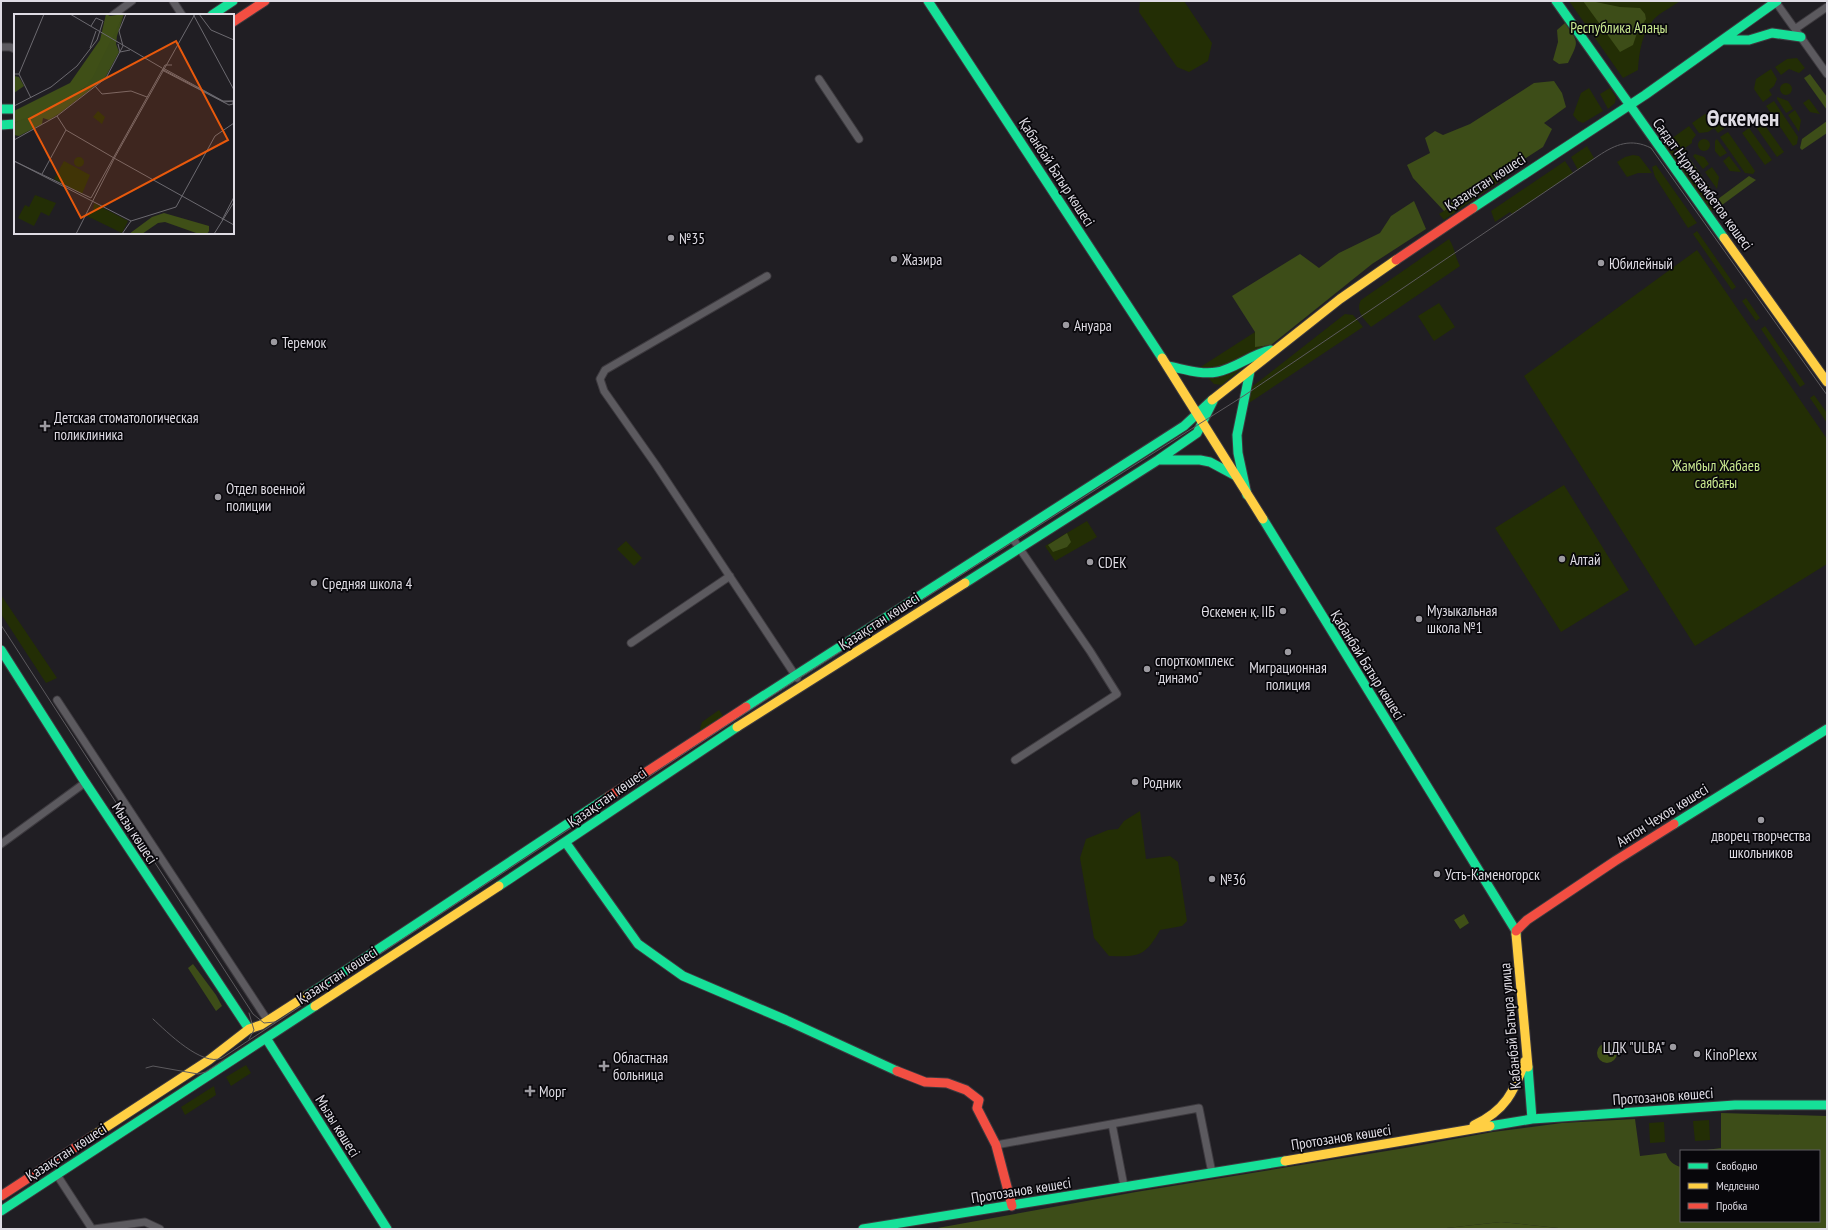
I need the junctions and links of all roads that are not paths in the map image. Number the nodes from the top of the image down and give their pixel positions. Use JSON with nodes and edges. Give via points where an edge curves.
{"nodes":[{"id":1,"x":132,"y":1,"type":"edge"},
{"id":2,"x":173,"y":1,"type":"edge"},
{"id":3,"x":265,"y":1,"type":"edge"},
{"id":4,"x":928,"y":1,"type":"edge"},
{"id":5,"x":1556,"y":1,"type":"edge"},
{"id":6,"x":1776,"y":1,"type":"edge"},
{"id":7,"x":231,"y":2,"type":"edge"},
{"id":8,"x":1827,"y":7,"type":"edge"},
{"id":9,"x":114,"y":14,"type":"edge"},
{"id":10,"x":181,"y":14,"type":"edge"},
{"id":11,"x":213,"y":14,"type":"edge"},
{"id":12,"x":234,"y":21,"type":"edge"},
{"id":13,"x":1795,"y":29,"type":"junction"},
{"id":14,"x":1801,"y":37,"type":"junction"},
{"id":15,"x":1725,"y":40,"type":"junction"},
{"id":16,"x":1,"y":47,"type":"edge"},
{"id":17,"x":14,"y":49,"type":"edge"},
{"id":18,"x":1827,"y":74,"type":"edge"},
{"id":19,"x":819,"y":79,"type":"dead end"},
{"id":20,"x":1629,"y":105,"type":"junction"},
{"id":21,"x":14,"y":109,"type":"edge"},
{"id":22,"x":1,"y":110,"type":"edge"},
{"id":23,"x":14,"y":124,"type":"edge"},
{"id":24,"x":1,"y":125,"type":"edge"},
{"id":25,"x":859,"y":139,"type":"dead end"},
{"id":26,"x":767,"y":276,"type":"dead end"},
{"id":27,"x":1278,"y":348,"type":"junction"},
{"id":28,"x":1166,"y":362,"type":"junction"},
{"id":29,"x":1250,"y":371,"type":"junction"},
{"id":30,"x":1827,"y":382,"type":"edge"},
{"id":31,"x":1216,"y":396,"type":"junction"},
{"id":32,"x":1198,"y":412,"type":"junction"},
{"id":33,"x":1204,"y":422,"type":"junction"},
{"id":34,"x":1158,"y":460,"type":"junction"},
{"id":35,"x":1236,"y":476,"type":"junction"},
{"id":36,"x":1247,"y":495,"type":"junction"},
{"id":37,"x":1011,"y":536,"type":"junction"},
{"id":38,"x":1019,"y":548,"type":"junction"},
{"id":39,"x":730,"y":576,"type":"junction"},
{"id":40,"x":864,"y":631,"type":"junction"},
{"id":41,"x":631,"y":643,"type":"dead end"},
{"id":42,"x":871,"y":643,"type":"junction"},
{"id":43,"x":1,"y":650,"type":"edge"},
{"id":44,"x":4,"y":661,"type":"edge"},
{"id":45,"x":795,"y":676,"type":"junction"},
{"id":46,"x":802,"y":686,"type":"junction"},
{"id":47,"x":57,"y":700,"type":"dead end"},
{"id":48,"x":1827,"y":729,"type":"edge"},
{"id":49,"x":1015,"y":760,"type":"dead end"},
{"id":50,"x":86,"y":782,"type":"junction"},
{"id":51,"x":557,"y":831,"type":"junction"},
{"id":52,"x":566,"y":842,"type":"junction"},
{"id":53,"x":1,"y":844,"type":"edge"},
{"id":54,"x":1516,"y":931,"type":"junction"},
{"id":55,"x":386,"y":945,"type":"junction"},
{"id":56,"x":392,"y":956,"type":"junction"},
{"id":57,"x":268,"y":1021,"type":"junction"},
{"id":58,"x":287,"y":1024,"type":"junction"},
{"id":59,"x":249,"y":1029,"type":"junction"},
{"id":60,"x":266,"y":1038,"type":"junction"},
{"id":61,"x":246,"y":1051,"type":"junction"},
{"id":62,"x":1527,"y":1054,"type":"junction"},
{"id":63,"x":279,"y":1058,"type":"junction"},
{"id":64,"x":149,"y":1099,"type":"junction"},
{"id":65,"x":1827,"y":1105,"type":"edge"},
{"id":66,"x":156,"y":1110,"type":"junction"},
{"id":67,"x":1532,"y":1119,"type":"junction"},
{"id":68,"x":1112,"y":1124,"type":"junction"},
{"id":69,"x":1460,"y":1132,"type":"junction"},
{"id":70,"x":996,"y":1145,"type":"junction"},
{"id":71,"x":55,"y":1160,"type":"junction"},
{"id":72,"x":1212,"y":1173,"type":"junction"},
{"id":73,"x":57,"y":1175,"type":"junction"},
{"id":74,"x":1124,"y":1186,"type":"junction"},
{"id":75,"x":1,"y":1196,"type":"edge"},
{"id":76,"x":1012,"y":1206,"type":"junction"},
{"id":77,"x":1,"y":1211,"type":"edge"},
{"id":78,"x":110,"y":1228,"type":"edge"},
{"id":79,"x":93,"y":1229,"type":"edge"},
{"id":80,"x":160,"y":1229,"type":"edge"},
{"id":81,"x":387,"y":1229,"type":"edge"},
{"id":82,"x":863,"y":1229,"type":"edge"}],
"edges":[{"from":1,"to":9,"type":"street"},
{"from":2,"to":10,"type":"street"},
{"from":3,"to":12,"type":"main road"},
{"from":4,"to":28,"type":"main road","name":"Қабанбай Батыр көшесі"},
{"from":5,"to":20,"type":"main road","name":"Сағдат Нұрмағамбетов көшесі"},
{"from":6,"to":13,"type":"street"},
{"from":6,"to":15,"type":"main road","name":"Қазақстан көшесі"},
{"from":7,"to":11,"type":"main road"},
{"from":8,"to":13,"type":"street"},
{"from":13,"to":14,"type":"street"},
{"from":14,"to":15,"type":"main road","via":[[1772,33],[1749,40]]},
{"from":14,"to":18,"type":"street"},
{"from":15,"to":20,"type":"main road","name":"Қазақстан көшесі"},
{"from":16,"to":17,"type":"street"},
{"from":19,"to":25,"type":"street"},
{"from":20,"to":27,"type":"main road","name":"Қазақстан көшесі","via":[[1441,228],[1340,299]]},
{"from":20,"to":30,"type":"main road","name":"Сағдат Нұрмағамбетов көшесі"},
{"from":21,"to":22,"type":"main road"},
{"from":23,"to":24,"type":"main road"},
{"from":26,"to":39,"type":"street","via":[[605,370],[600,379],[604,391]]},
{"from":27,"to":28,"type":"main road","via":[[1261,352],[1211,374]]},
{"from":27,"to":29,"type":"main road","name":"Қазақстан көшесі"},
{"from":28,"to":32,"type":"main road"},
{"from":29,"to":31,"type":"main road","name":"Қазақстан көшесі"},
{"from":29,"to":36,"type":"main road","via":[[1237,434],[1238,453]]},
{"from":31,"to":32,"type":"main road","name":"Қазақстан көшесі"},
{"from":31,"to":33,"type":"main road","name":"Қазақстан көшесі"},
{"from":32,"to":33,"type":"main road","name":"Қабанбай Батыр көшесі"},
{"from":32,"to":37,"type":"main road","name":"Қазақстан көшесі","via":[[1183,427]]},
{"from":33,"to":34,"type":"main road","name":"Қазақстан көшесі","via":[[1198,433]]},
{"from":33,"to":35,"type":"main road","name":"Қабанбай Батыр көшесі"},
{"from":34,"to":35,"type":"main road","via":[[1210,462]]},
{"from":34,"to":38,"type":"main road","name":"Қазақстан көшесі"},
{"from":35,"to":36,"type":"main road","name":"Қабанбай Батыр көшесі"},
{"from":36,"to":54,"type":"main road","name":"Қабанбай Батыр көшесі"},
{"from":37,"to":38,"type":"street"},
{"from":37,"to":40,"type":"main road","name":"Қазақстан көшесі"},
{"from":38,"to":42,"type":"main road","name":"Қазақстан көшесі"},
{"from":38,"to":49,"type":"street","via":[[1090,650],[1117,694]]},
{"from":39,"to":41,"type":"street"},
{"from":39,"to":45,"type":"street"},
{"from":40,"to":42,"type":"main road"},
{"from":40,"to":45,"type":"main road","name":"Қазақстан көшесі"},
{"from":42,"to":46,"type":"main road","name":"Қазақстан көшесі"},
{"from":43,"to":44,"type":"main road","name":"Мызы көшесі"},
{"from":44,"to":50,"type":"main road","name":"Мызы көшесі"},
{"from":45,"to":46,"type":"street"},
{"from":45,"to":51,"type":"main road","name":"Қазақстан көшесі"},
{"from":46,"to":52,"type":"main road","name":"Қазақстан көшесі","via":[[699,751]]},
{"from":47,"to":57,"type":"street"},
{"from":48,"to":54,"type":"main road","name":"Антон Чехов көшесі","via":[[1615,861],[1527,920]]},
{"from":50,"to":53,"type":"street"},
{"from":50,"to":59,"type":"main road","name":"Мызы көшесі"},
{"from":51,"to":52,"type":"main road"},
{"from":51,"to":55,"type":"main road","name":"Қазақстан көшесі"},
{"from":52,"to":56,"type":"main road","name":"Қазақстан көшесі"},
{"from":52,"to":70,"type":"main road","via":[[638,944],[683,976],[894,1070],[926,1082],[947,1083],[966,1090],[979,1100],[977,1108]]},
{"from":54,"to":62,"type":"main road","name":"Кабанбай Батыра улица"},
{"from":55,"to":56,"type":"main road"},
{"from":55,"to":57,"type":"main road","name":"Қазақстан көшесі"},
{"from":56,"to":58,"type":"main road","name":"Қазақстан көшесі"},
{"from":57,"to":59,"type":"main road","name":"Қазақстан көшесі"},
{"from":58,"to":60,"type":"main road","name":"Қазақстан көшесі"},
{"from":58,"to":63,"type":"main road","via":[[280,1039]]},
{"from":59,"to":60,"type":"main road"},
{"from":59,"to":64,"type":"main road","name":"Қазақстан көшесі","via":[[209,1060]]},
{"from":60,"to":61,"type":"main road","name":"Қазақстан көшесі"},
{"from":60,"to":63,"type":"main road","name":"Мызы көшесі"},
{"from":61,"to":63,"type":"main road","via":[[265,1051]]},
{"from":61,"to":66,"type":"main road","name":"Қазақстан көшесі"},
{"from":62,"to":67,"type":"main road","name":"Кабанбай Батыра улица"},
{"from":62,"to":69,"type":"main road","via":[[1513,1094],[1502,1109]]},
{"from":63,"to":81,"type":"main road","name":"Мызы көшесі"},
{"from":64,"to":66,"type":"main road"},
{"from":64,"to":71,"type":"main road","name":"Қазақстан көшесі"},
{"from":65,"to":67,"type":"main road","name":"Протозанов көшесі","via":[[1735,1105]]},
{"from":66,"to":73,"type":"main road","name":"Қазақстан көшесі"},
{"from":67,"to":69,"type":"main road","name":"Протозанов көшесі"},
{"from":68,"to":70,"type":"street"},
{"from":68,"to":72,"type":"street","via":[[1199,1108]]},
{"from":68,"to":74,"type":"street"},
{"from":69,"to":72,"type":"main road","name":"Протозанов көшесі"},
{"from":70,"to":76,"type":"main road"},
{"from":71,"to":73,"type":"main road"},
{"from":71,"to":75,"type":"main road","name":"Қазақстан көшесі"},
{"from":72,"to":74,"type":"main road","name":"Протозанов көшесі"},
{"from":73,"to":77,"type":"main road","name":"Қазақстан көшесі"},
{"from":73,"to":79,"type":"street"},
{"from":74,"to":76,"type":"main road","name":"Протозанов көшесі"},
{"from":76,"to":82,"type":"main road","name":"Протозанов көшесі"},
{"from":78,"to":79,"type":"street"},
{"from":78,"to":80,"type":"street","via":[[145,1222]]}]}
